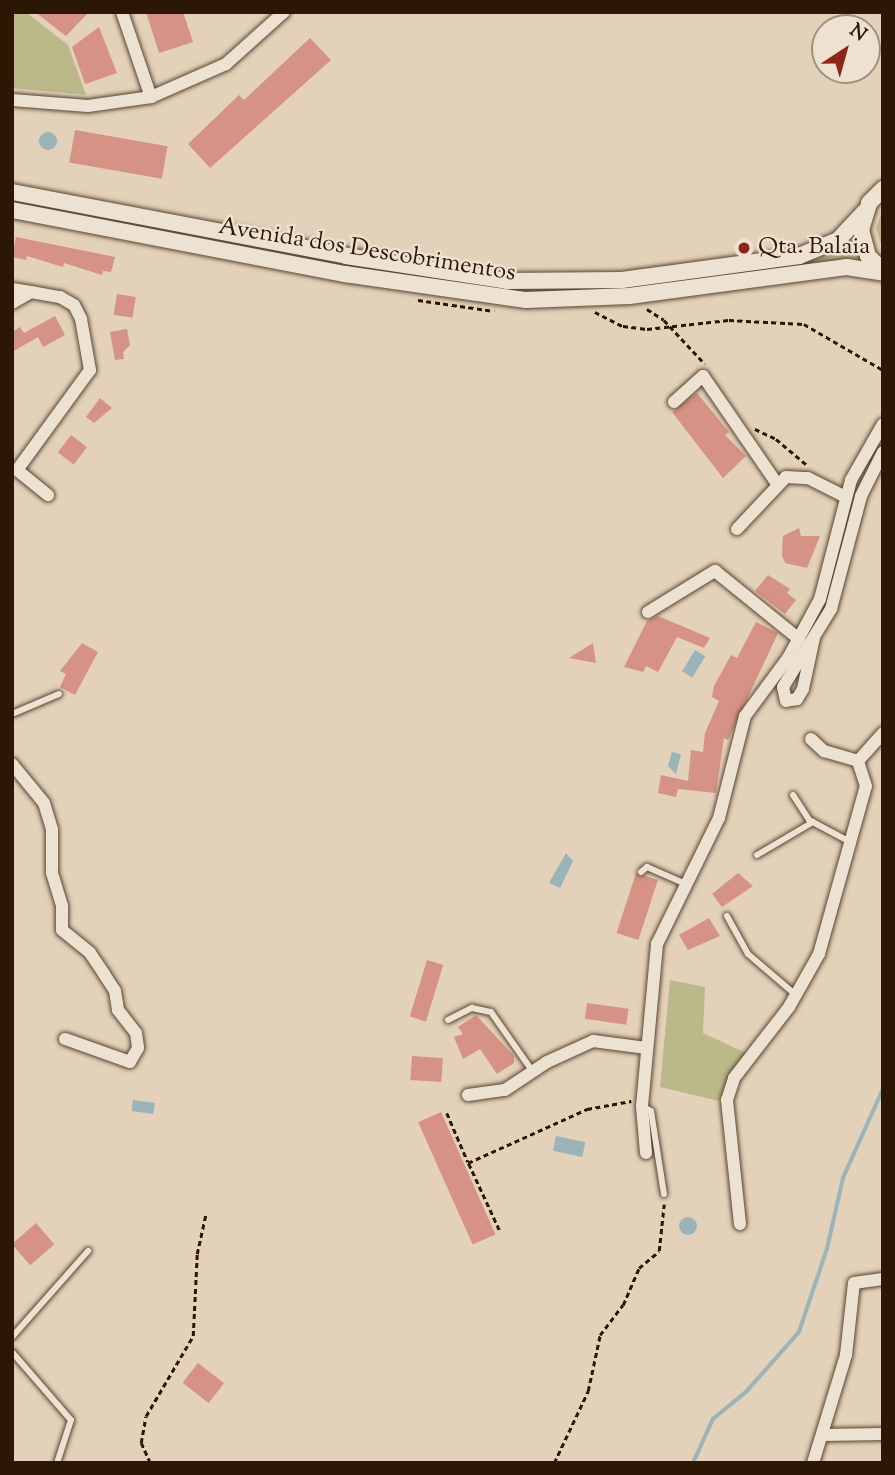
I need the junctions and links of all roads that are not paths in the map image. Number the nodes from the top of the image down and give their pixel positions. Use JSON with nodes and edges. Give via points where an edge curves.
{"nodes":[{"id":1,"x":122,"y":12,"type":"edge"},
{"id":2,"x":284,"y":12,"type":"edge"},
{"id":3,"x":151,"y":97,"type":"junction"},
{"id":4,"x":12,"y":100,"type":"edge"},
{"id":5,"x":883,"y":189,"type":"edge"},
{"id":6,"x":12,"y":192,"type":"edge"},
{"id":7,"x":12,"y":210,"type":"edge"},
{"id":8,"x":864,"y":212,"type":"junction"},
{"id":9,"x":883,"y":272,"type":"edge"},
{"id":10,"x":12,"y":289,"type":"edge"},
{"id":11,"x":31,"y":292,"type":"junction"},
{"id":12,"x":12,"y":303,"type":"edge"},
{"id":13,"x":674,"y":402,"type":"dead end"},
{"id":14,"x":883,"y":424,"type":"edge"},
{"id":15,"x":883,"y":452,"type":"edge"},
{"id":16,"x":778,"y":485,"type":"junction"},
{"id":17,"x":48,"y":495,"type":"dead end"},
{"id":18,"x":846,"y":497,"type":"junction"},
{"id":19,"x":737,"y":529,"type":"dead end"},
{"id":20,"x":648,"y":612,"type":"dead end"},
{"id":21,"x":814,"y":638,"type":"dead end"},
{"id":22,"x":799,"y":639,"type":"junction"},
{"id":23,"x":59,"y":694,"type":"dead end"},
{"id":24,"x":12,"y":714,"type":"edge"},
{"id":25,"x":883,"y":733,"type":"edge"},
{"id":26,"x":811,"y":739,"type":"dead end"},
{"id":27,"x":858,"y":761,"type":"junction"},
{"id":28,"x":12,"y":764,"type":"edge"},
{"id":29,"x":793,"y":795,"type":"dead end"},
{"id":30,"x":813,"y":822,"type":"junction"},
{"id":31,"x":850,"y":842,"type":"junction"},
{"id":32,"x":757,"y":855,"type":"dead end"},
{"id":33,"x":641,"y":873,"type":"dead end"},
{"id":34,"x":686,"y":884,"type":"junction"},
{"id":35,"x":727,"y":916,"type":"dead end"},
{"id":36,"x":796,"y":995,"type":"junction"},
{"id":37,"x":448,"y":1020,"type":"dead end"},
{"id":38,"x":65,"y":1039,"type":"dead end"},
{"id":39,"x":647,"y":1048,"type":"junction"},
{"id":40,"x":534,"y":1073,"type":"junction"},
{"id":41,"x":468,"y":1095,"type":"dead end"},
{"id":42,"x":639,"y":1103,"type":"junction"},
{"id":43,"x":646,"y":1153,"type":"dead end"},
{"id":44,"x":664,"y":1194,"type":"road end"},
{"id":45,"x":740,"y":1224,"type":"dead end"},
{"id":46,"x":88,"y":1251,"type":"dead end"},
{"id":47,"x":883,"y":1279,"type":"edge"},
{"id":48,"x":12,"y":1337,"type":"edge"},
{"id":49,"x":12,"y":1352,"type":"edge"},
{"id":50,"x":883,"y":1434,"type":"edge"},
{"id":51,"x":822,"y":1435,"type":"junction"},
{"id":52,"x":57,"y":1463,"type":"edge"},
{"id":53,"x":813,"y":1463,"type":"edge"}],
"edges":[{"from":1,"to":3,"type":"street"},
{"from":2,"to":3,"type":"street","via":[[226,64]]},
{"from":3,"to":4,"type":"street","via":[[88,106]]},
{"from":5,"to":8,"type":"street","name":"Avenida dos Descobrimentos"},
{"from":6,"to":8,"type":"street","name":"Avenida dos Descobrimentos","via":[[368,260],[507,281],[622,280],[799,256],[838,240]]},
{"from":7,"to":9,"type":"street","name":"Avenida dos Descobrimentos","via":[[345,274],[526,300],[629,296],[847,267]]},
{"from":8,"to":9,"type":"street","via":[[863,242]]},
{"from":10,"to":11,"type":"street"},
{"from":11,"to":12,"type":"street"},
{"from":11,"to":17,"type":"street","via":[[60,297],[74,306],[90,370],[18,470]]},
{"from":13,"to":16,"type":"street","via":[[703,376]]},
{"from":14,"to":18,"type":"street"},
{"from":15,"to":21,"type":"street","via":[[849,531],[837,591]]},
{"from":16,"to":18,"type":"street","via":[[797,475]]},
{"from":16,"to":19,"type":"street"},
{"from":18,"to":22,"type":"street","via":[[820,599]]},
{"from":20,"to":22,"type":"street","via":[[715,571]]},
{"from":22,"to":34,"type":"street","via":[[745,716],[719,818]]},
{"from":23,"to":24,"type":"lane"},
{"from":25,"to":27,"type":"street"},
{"from":26,"to":27,"type":"street","via":[[824,751]]},
{"from":27,"to":31,"type":"street","via":[[866,786]]},
{"from":28,"to":38,"type":"street","via":[[44,803],[52,830],[52,873],[62,906],[62,930],[90,953],[115,991],[118,1010],[136,1034],[138,1048],[130,1062]]},
{"from":29,"to":30,"type":"lane"},
{"from":30,"to":31,"type":"lane"},
{"from":30,"to":32,"type":"lane"},
{"from":31,"to":36,"type":"street","via":[[825,939]]},
{"from":33,"to":34,"type":"lane","via":[[647,867]]},
{"from":34,"to":39,"type":"street","via":[[657,944]]},
{"from":35,"to":36,"type":"lane","via":[[748,954]]},
{"from":36,"to":45,"type":"street","via":[[734,1078],[727,1100]]},
{"from":37,"to":40,"type":"lane","via":[[472,1008],[491,1012]]},
{"from":39,"to":40,"type":"street","via":[[593,1041]]},
{"from":39,"to":42,"type":"street"},
{"from":40,"to":41,"type":"street","via":[[505,1090]]},
{"from":42,"to":43,"type":"street"},
{"from":42,"to":44,"type":"lane","via":[[651,1111]]},
{"from":46,"to":48,"type":"lane"},
{"from":47,"to":51,"type":"street","via":[[854,1283],[846,1355]]},
{"from":49,"to":52,"type":"lane","via":[[71,1420]]},
{"from":50,"to":51,"type":"street"},
{"from":51,"to":53,"type":"street"}]}
